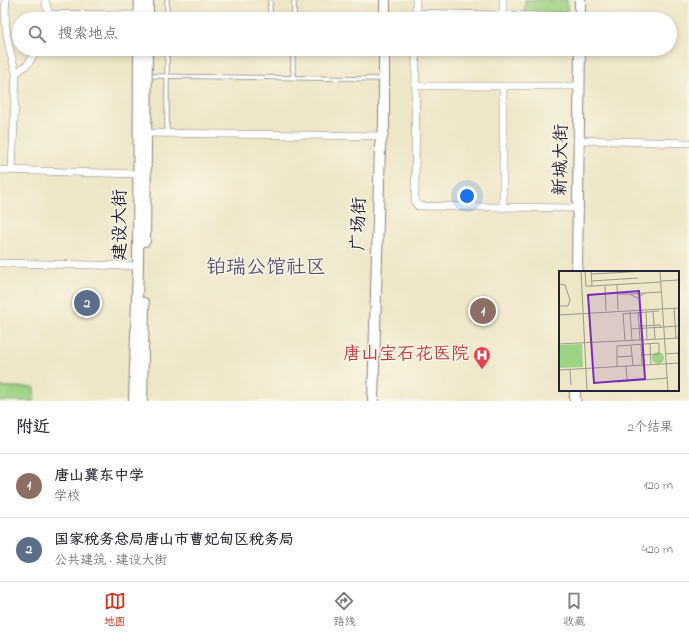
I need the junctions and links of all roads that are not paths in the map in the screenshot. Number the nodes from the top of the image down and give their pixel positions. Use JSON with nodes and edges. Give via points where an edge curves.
{"nodes":[{"id":1,"x":6,"y":0,"type":"edge"},
{"id":2,"x":46,"y":0,"type":"edge"},
{"id":3,"x":140,"y":0,"type":"edge"},
{"id":4,"x":148,"y":0,"type":"edge"},
{"id":5,"x":167,"y":0,"type":"edge"},
{"id":6,"x":270,"y":0,"type":"edge"},
{"id":7,"x":294,"y":0,"type":"edge"},
{"id":8,"x":385,"y":0,"type":"edge"},
{"id":9,"x":416,"y":0,"type":"edge"},
{"id":10,"x":503,"y":0,"type":"edge"},
{"id":11,"x":580,"y":0,"type":"edge"},
{"id":12,"x":48,"y":12,"type":"edge"},
{"id":13,"x":142,"y":12,"type":"edge"},
{"id":14,"x":145,"y":12,"type":"edge"},
{"id":15,"x":167,"y":12,"type":"edge"},
{"id":16,"x":270,"y":12,"type":"edge"},
{"id":17,"x":294,"y":12,"type":"edge"},
{"id":18,"x":384,"y":12,"type":"edge"},
{"id":19,"x":416,"y":12,"type":"edge"},
{"id":20,"x":503,"y":12,"type":"edge"},
{"id":21,"x":580,"y":12,"type":"edge"},
{"id":22,"x":33,"y":56,"type":"edge"},
{"id":23,"x":139,"y":56,"type":"edge"},
{"id":24,"x":147,"y":56,"type":"edge"},
{"id":25,"x":167,"y":56,"type":"edge"},
{"id":26,"x":293,"y":56,"type":"edge"},
{"id":27,"x":384,"y":56,"type":"edge"},
{"id":28,"x":416,"y":56,"type":"edge"},
{"id":29,"x":580,"y":56,"type":"edge"},
{"id":30,"x":16,"y":73,"type":"junction"},
{"id":31,"x":154,"y":76,"type":"dead end"},
{"id":32,"x":167,"y":76,"type":"junction"},
{"id":33,"x":293,"y":78,"type":"junction"},
{"id":34,"x":384,"y":79,"type":"junction"},
{"id":35,"x":416,"y":86,"type":"junction"},
{"id":36,"x":503,"y":86,"type":"junction"},
{"id":37,"x":580,"y":86,"type":"junction"},
{"id":38,"x":146,"y":133,"type":"junction"},
{"id":39,"x":167,"y":133,"type":"junction"},
{"id":40,"x":382,"y":136,"type":"junction"},
{"id":41,"x":579,"y":140,"type":"junction"},
{"id":42,"x":689,"y":143,"type":"edge"},
{"id":43,"x":0,"y":170,"type":"edge"},
{"id":44,"x":12,"y":171,"type":"junction"},
{"id":45,"x":138,"y":174,"type":"junction"},
{"id":46,"x":503,"y":208,"type":"junction"},
{"id":47,"x":571,"y":208,"type":"dead end"},
{"id":48,"x":0,"y":263,"type":"edge"},
{"id":49,"x":138,"y":266,"type":"junction"},
{"id":50,"x":577,"y":271,"type":"edge"},
{"id":51,"x":134,"y":401,"type":"edge"},
{"id":52,"x":142,"y":401,"type":"edge"},
{"id":53,"x":373,"y":401,"type":"edge"}],
"edges":[{"from":1,"to":30,"type":"street","via":[[6,33]]},
{"from":2,"to":12,"type":"street"},
{"from":3,"to":13,"type":"main road"},
{"from":4,"to":14,"type":"main road"},
{"from":5,"to":15,"type":"lane"},
{"from":6,"to":16,"type":"lane"},
{"from":7,"to":17,"type":"lane"},
{"from":8,"to":18,"type":"main road"},
{"from":9,"to":19,"type":"street"},
{"from":10,"to":20,"type":"street"},
{"from":11,"to":21,"type":"main road"},
{"from":22,"to":30,"type":"street","via":[[28,64]]},
{"from":23,"to":45,"type":"main road","name":"建设大街"},
{"from":24,"to":38,"type":"main road","name":"建设大街"},
{"from":25,"to":32,"type":"lane"},
{"from":26,"to":33,"type":"lane"},
{"from":27,"to":34,"type":"main road","name":"广场街"},
{"from":28,"to":35,"type":"street"},
{"from":29,"to":37,"type":"main road","name":"新城大街"},
{"from":30,"to":44,"type":"street"},
{"from":31,"to":32,"type":"lane"},
{"from":32,"to":33,"type":"lane"},
{"from":32,"to":39,"type":"lane"},
{"from":33,"to":34,"type":"lane"},
{"from":34,"to":40,"type":"main road","name":"广场街"},
{"from":35,"to":36,"type":"street"},
{"from":35,"to":46,"type":"street","via":[[415,202],[418,206]]},
{"from":36,"to":37,"type":"street"},
{"from":36,"to":46,"type":"street"},
{"from":37,"to":41,"type":"main road","name":"新城大街"},
{"from":38,"to":39,"type":"street"},
{"from":38,"to":52,"type":"main road","name":"建设大街"},
{"from":39,"to":40,"type":"street"},
{"from":40,"to":53,"type":"main road","name":"广场街","via":[[379,154]]},
{"from":41,"to":42,"type":"street"},
{"from":41,"to":50,"type":"main road","name":"新城大街"},
{"from":43,"to":44,"type":"street"},
{"from":44,"to":45,"type":"street"},
{"from":45,"to":49,"type":"main road","name":"建设大街"},
{"from":46,"to":47,"type":"street"},
{"from":48,"to":49,"type":"street"},
{"from":49,"to":51,"type":"main road","name":"建设大街"}]}
